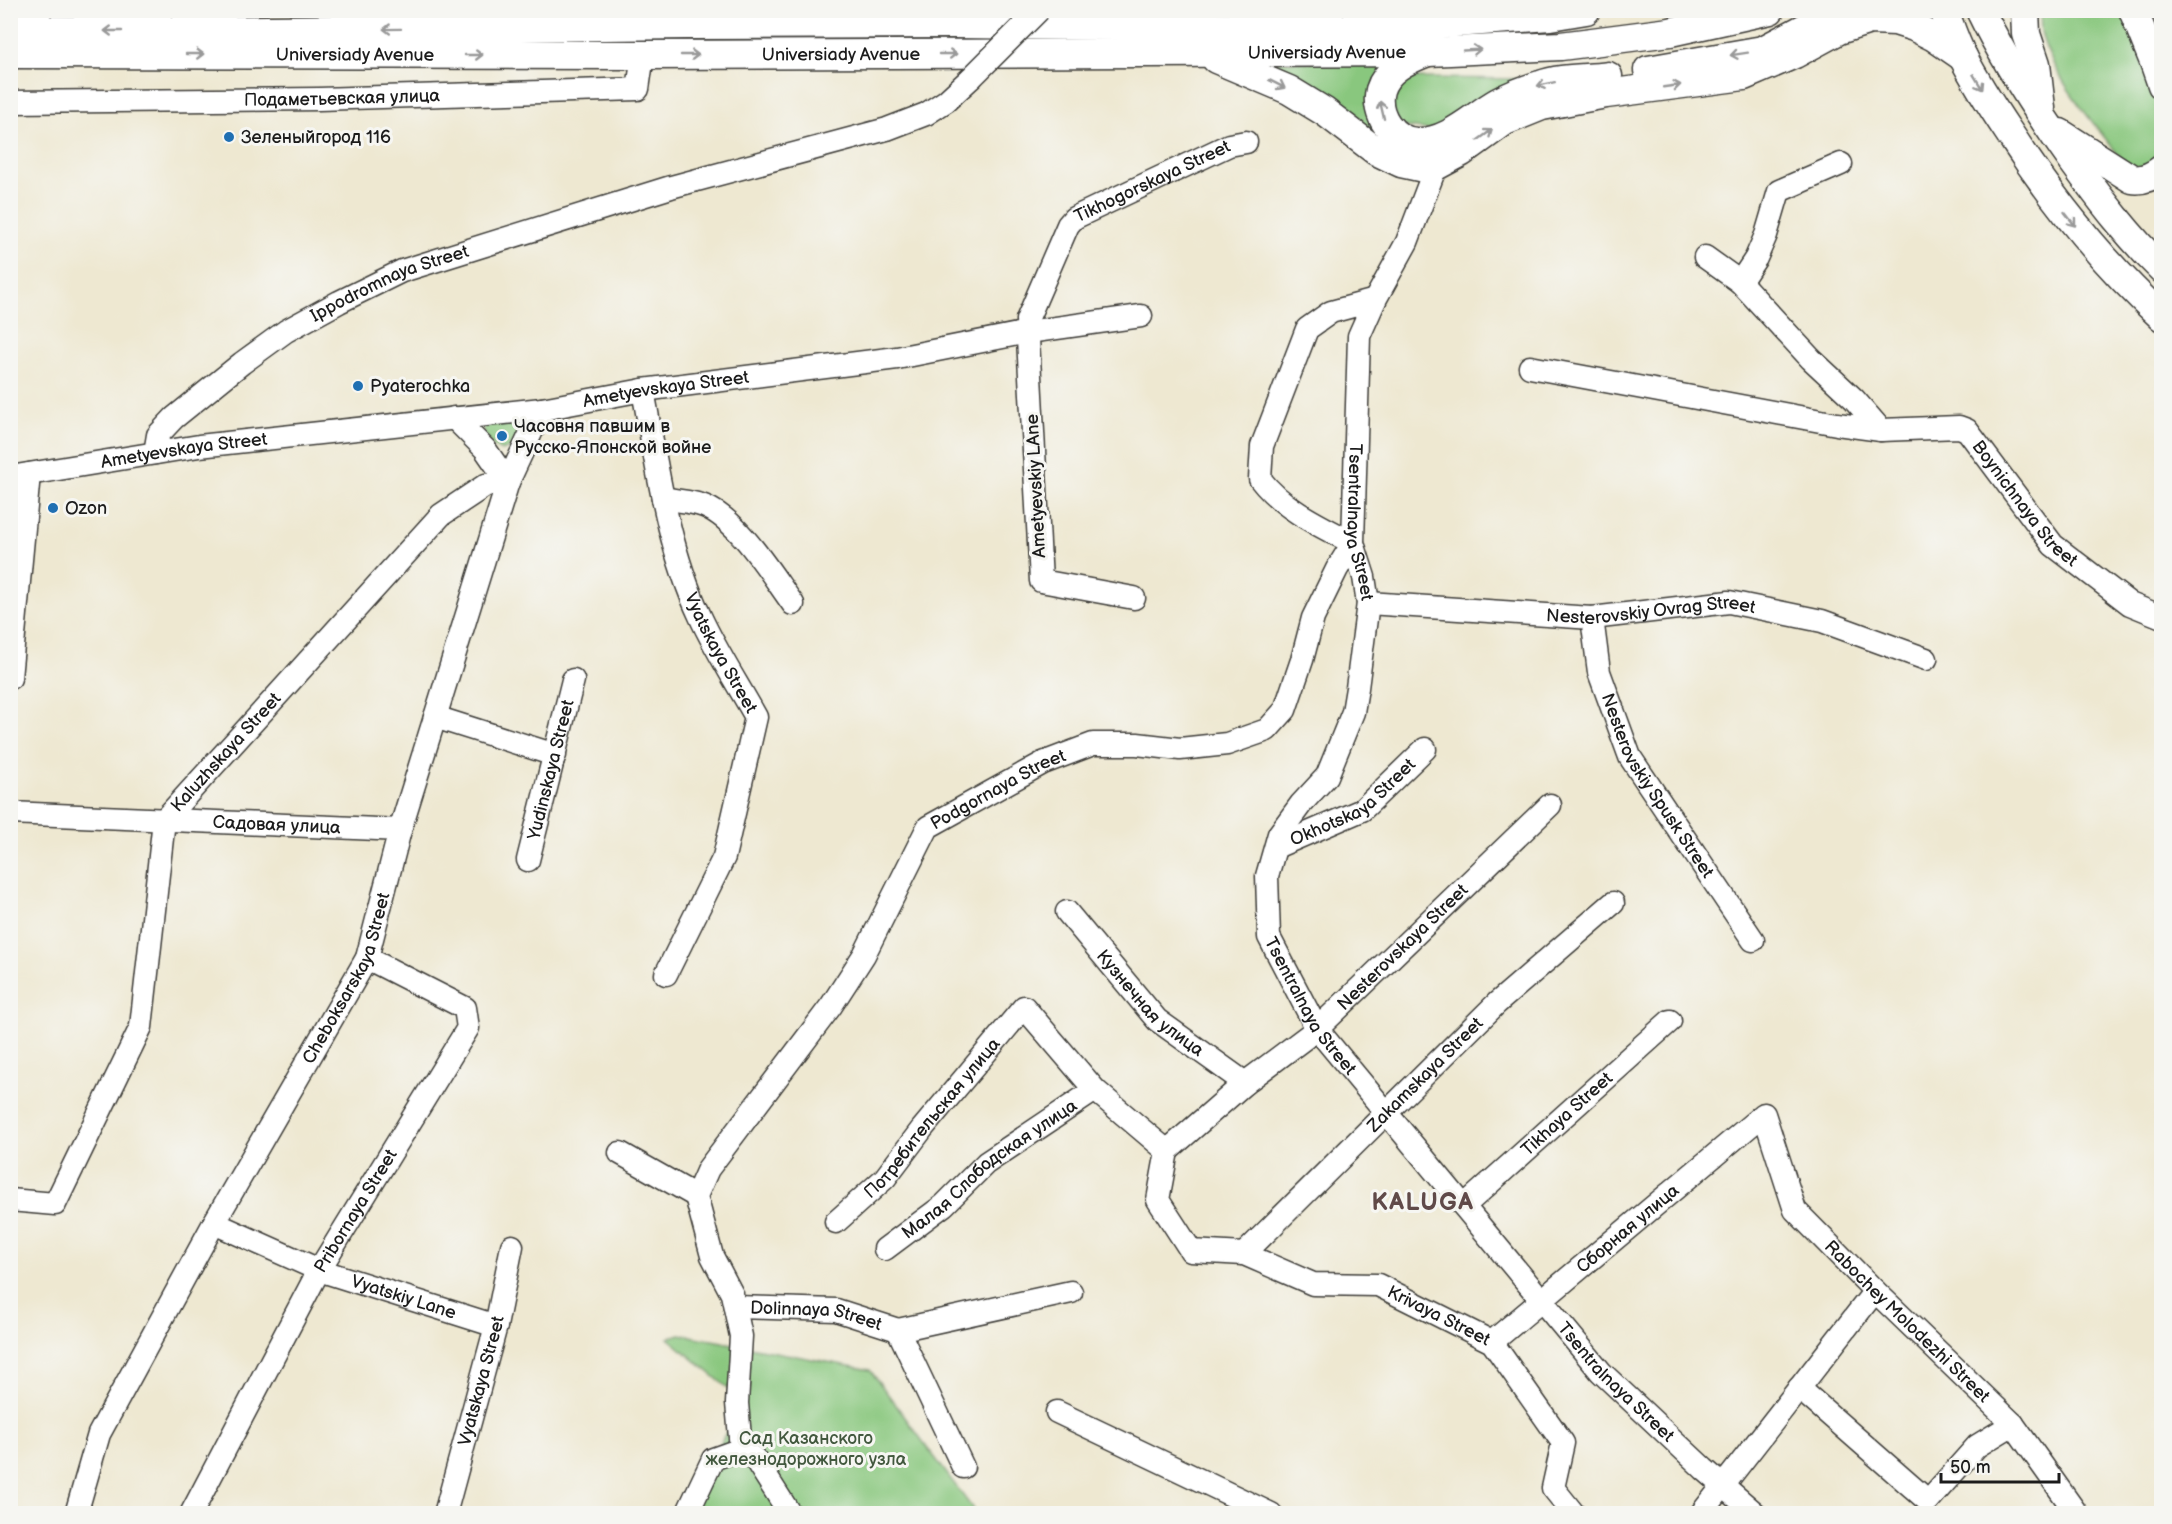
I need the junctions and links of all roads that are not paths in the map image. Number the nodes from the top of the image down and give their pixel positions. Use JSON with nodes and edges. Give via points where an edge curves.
{"nodes":[{"id":1,"x":41,"y":10,"type":"edge"},
{"id":2,"x":138,"y":10,"type":"edge"},
{"id":3,"x":737,"y":10,"type":"edge"},
{"id":4,"x":924,"y":10,"type":"edge"},
{"id":5,"x":1039,"y":10,"type":"edge"},
{"id":6,"x":1288,"y":10,"type":"edge"},
{"id":7,"x":1422,"y":10,"type":"edge"},
{"id":8,"x":1586,"y":10,"type":"edge"},
{"id":9,"x":1770,"y":10,"type":"edge"},
{"id":10,"x":1827,"y":10,"type":"edge"},
{"id":11,"x":1944,"y":10,"type":"edge"},
{"id":12,"x":1980,"y":10,"type":"edge"},
{"id":13,"x":2025,"y":10,"type":"edge"},
{"id":14,"x":2133,"y":10,"type":"edge"},
{"id":15,"x":1374,"y":22,"type":"edge"},
{"id":16,"x":953,"y":24,"type":"junction"},
{"id":17,"x":687,"y":25,"type":"junction"},
{"id":18,"x":1238,"y":26,"type":"junction"},
{"id":19,"x":10,"y":30,"type":"edge"},
{"id":20,"x":176,"y":32,"type":"junction"},
{"id":21,"x":1428,"y":52,"type":"junction"},
{"id":22,"x":10,"y":54,"type":"edge"},
{"id":23,"x":1204,"y":54,"type":"junction"},
{"id":24,"x":643,"y":55,"type":"junction"},
{"id":25,"x":1963,"y":57,"type":"junction"},
{"id":26,"x":2162,"y":85,"type":"edge"},
{"id":27,"x":10,"y":102,"type":"edge"},
{"id":28,"x":2044,"y":120,"type":"junction"},
{"id":29,"x":1246,"y":142,"type":"dead end"},
{"id":30,"x":1841,"y":164,"type":"dead end"},
{"id":31,"x":1436,"y":166,"type":"junction"},
{"id":32,"x":2162,"y":169,"type":"edge"},
{"id":33,"x":1705,"y":256,"type":"dead end"},
{"id":34,"x":2162,"y":268,"type":"edge"},
{"id":35,"x":1740,"y":282,"type":"junction"},
{"id":36,"x":1375,"y":300,"type":"junction"},
{"id":37,"x":1141,"y":316,"type":"dead end"},
{"id":38,"x":2162,"y":317,"type":"edge"},
{"id":39,"x":1028,"y":332,"type":"junction"},
{"id":40,"x":1530,"y":368,"type":"dead end"},
{"id":41,"x":643,"y":390,"type":"junction"},
{"id":42,"x":542,"y":409,"type":"junction"},
{"id":43,"x":454,"y":418,"type":"junction"},
{"id":44,"x":1881,"y":430,"type":"junction"},
{"id":45,"x":156,"y":453,"type":"junction"},
{"id":46,"x":20,"y":476,"type":"edge"},
{"id":47,"x":508,"y":482,"type":"junction"},
{"id":48,"x":663,"y":498,"type":"junction"},
{"id":49,"x":1353,"y":543,"type":"junction"},
{"id":50,"x":1134,"y":598,"type":"dead end"},
{"id":51,"x":1368,"y":603,"type":"junction"},
{"id":52,"x":793,"y":604,"type":"dead end"},
{"id":53,"x":2162,"y":617,"type":"edge"},
{"id":54,"x":1592,"y":618,"type":"junction"},
{"id":55,"x":12,"y":632,"type":"edge"},
{"id":56,"x":1926,"y":659,"type":"dead end"},
{"id":57,"x":10,"y":678,"type":"edge"},
{"id":58,"x":573,"y":680,"type":"dead end"},
{"id":59,"x":435,"y":717,"type":"junction"},
{"id":60,"x":1425,"y":749,"type":"dead end"},
{"id":61,"x":555,"y":755,"type":"junction"},
{"id":62,"x":1550,"y":805,"type":"dead end"},
{"id":63,"x":10,"y":813,"type":"edge"},
{"id":64,"x":164,"y":819,"type":"junction"},
{"id":65,"x":400,"y":830,"type":"junction"},
{"id":66,"x":1276,"y":847,"type":"junction"},
{"id":67,"x":528,"y":860,"type":"dead end"},
{"id":68,"x":1612,"y":903,"type":"dead end"},
{"id":69,"x":1067,"y":912,"type":"dead end"},
{"id":70,"x":1753,"y":940,"type":"dead end"},
{"id":71,"x":367,"y":958,"type":"junction"},
{"id":72,"x":666,"y":974,"type":"dead end"},
{"id":73,"x":1670,"y":1021,"type":"dead end"},
{"id":74,"x":1317,"y":1029,"type":"junction"},
{"id":75,"x":1245,"y":1083,"type":"junction"},
{"id":76,"x":1095,"y":1090,"type":"junction"},
{"id":77,"x":1387,"y":1113,"type":"junction"},
{"id":78,"x":1764,"y":1114,"type":"joint"},
{"id":79,"x":1167,"y":1151,"type":"junction"},
{"id":80,"x":620,"y":1153,"type":"dead end"},
{"id":81,"x":696,"y":1196,"type":"junction"},
{"id":82,"x":10,"y":1200,"type":"edge"},
{"id":83,"x":1464,"y":1206,"type":"junction"},
{"id":84,"x":214,"y":1222,"type":"junction"},
{"id":85,"x":836,"y":1222,"type":"dead end"},
{"id":86,"x":512,"y":1246,"type":"dead end"},
{"id":87,"x":885,"y":1249,"type":"dead end"},
{"id":88,"x":1244,"y":1254,"type":"junction"},
{"id":89,"x":319,"y":1270,"type":"junction"},
{"id":90,"x":1875,"y":1291,"type":"junction"},
{"id":91,"x":1071,"y":1292,"type":"dead end"},
{"id":92,"x":1541,"y":1299,"type":"junction"},
{"id":93,"x":735,"y":1307,"type":"junction"},
{"id":94,"x":496,"y":1326,"type":"junction"},
{"id":95,"x":898,"y":1330,"type":"junction"},
{"id":96,"x":1492,"y":1342,"type":"junction"},
{"id":97,"x":1799,"y":1388,"type":"junction"},
{"id":98,"x":1057,"y":1412,"type":"dead end"},
{"id":99,"x":2013,"y":1424,"type":"junction"},
{"id":100,"x":741,"y":1449,"type":"junction"},
{"id":101,"x":963,"y":1467,"type":"dead end"},
{"id":102,"x":1722,"y":1485,"type":"junction"},
{"id":103,"x":76,"y":1514,"type":"edge"},
{"id":104,"x":191,"y":1514,"type":"edge"},
{"id":105,"x":445,"y":1514,"type":"edge"},
{"id":106,"x":687,"y":1514,"type":"edge"},
{"id":107,"x":790,"y":1514,"type":"edge"},
{"id":108,"x":1271,"y":1514,"type":"edge"},
{"id":109,"x":1574,"y":1514,"type":"edge"},
{"id":110,"x":1701,"y":1514,"type":"edge"},
{"id":111,"x":1756,"y":1514,"type":"edge"},
{"id":112,"x":2077,"y":1514,"type":"edge"}],
"edges":[{"from":1,"to":19,"type":"street"},
{"from":2,"to":20,"type":"street"},
{"from":3,"to":17,"type":"main road"},
{"from":4,"to":16,"type":"street"},
{"from":5,"to":45,"type":"street","name":"Ippodromnaya Street","bridge":true,"via":[[946,101],[926,114],[887,129],[671,187],[402,271],[339,302],[286,331],[174,418],[158,435]]},
{"from":6,"to":18,"type":"street"},
{"from":7,"to":15,"type":"main road"},
{"from":8,"to":15,"type":"main road","name":"Universiady Avenue","via":[[1550,16]]},
{"from":21,"to":9,"type":"main road","name":"Universiady Avenue","one_way":true,"via":[[1561,46],[1670,32]]},
{"from":10,"to":21,"type":"main road","one_way":true,"via":[[1814,23],[1763,50],[1543,84],[1499,102],[1460,128],[1417,142],[1394,134],[1385,123],[1380,89],[1397,66]]},
{"from":11,"to":25,"type":"main road"},
{"from":12,"to":28,"type":"main road"},
{"from":13,"to":28,"type":"main road","via":[[2025,34],[2036,64]]},
{"from":14,"to":26,"type":"main road"},
{"from":15,"to":18,"type":"main road","name":"Universiady Avenue"},
{"from":16,"to":17,"type":"main road","name":"Universiady Avenue"},
{"from":16,"to":18,"type":"main road","name":"Universiady Avenue"},
{"from":17,"to":20,"type":"main road","name":"Universiady Avenue","one_way":true},
{"from":20,"to":19,"type":"main road","name":"Universiady Avenue","one_way":true},
{"from":21,"to":23,"type":"main road","name":"Universiady Avenue"},
{"from":22,"to":24,"type":"main road","name":"Universiady Avenue","one_way":true},
{"from":24,"to":23,"type":"main road","name":"Universiady Avenue","one_way":true},
{"from":23,"to":31,"type":"main road","one_way":true,"via":[[1289,90],[1384,155],[1412,167]]},
{"from":24,"to":27,"type":"street","name":"Подаметьевская улица","via":[[638,89],[319,99]]},
{"from":31,"to":25,"type":"main road","one_way":true,"via":[[1504,121],[1542,106],[1744,76],[1839,30],[1870,20],[1914,27]]},
{"from":25,"to":38,"type":"main road","one_way":true,"via":[[2035,172],[2091,244]]},
{"from":28,"to":32,"type":"main road","via":[[2132,179],[2145,179]]},
{"from":28,"to":34,"type":"main road","via":[[2108,210]]},
{"from":29,"to":39,"type":"street","name":"Tikhogorskaya Street","via":[[1229,145],[1074,218],[1027,320]]},
{"from":30,"to":35,"type":"street","via":[[1779,191],[1766,235]]},
{"from":31,"to":36,"type":"street","name":"Tsentralnaya Street","via":[[1407,242]]},
{"from":33,"to":35,"type":"street"},
{"from":35,"to":44,"type":"street"},
{"from":36,"to":49,"type":"street","name":"Tsentralnaya Street","via":[[1359,336]]},
{"from":36,"to":49,"type":"street","via":[[1331,312],[1307,329],[1262,446],[1260,479],[1273,496]]},
{"from":37,"to":39,"type":"street","name":"Ametyevskaya Street"},
{"from":39,"to":41,"type":"street","name":"Ametyevskaya Street","via":[[897,358]]},
{"from":39,"to":50,"type":"street","name":"Ametyevskiy LAne","via":[[1041,581]]},
{"from":40,"to":44,"type":"street","name":"Boynichnaya Street"},
{"from":41,"to":42,"type":"street","name":"Ametyevskaya Street"},
{"from":41,"to":48,"type":"street","name":"Vyatskaya Street"},
{"from":42,"to":43,"type":"street","name":"Ametyevskaya Street"},
{"from":42,"to":47,"type":"street","name":"Cheboksarskaya Street"},
{"from":43,"to":45,"type":"street","name":"Ametyevskaya Street"},
{"from":43,"to":47,"type":"street","via":[[485,449]]},
{"from":44,"to":53,"type":"street","name":"Boynichnaya Street","via":[[1967,430],[2053,545],[2130,604]]},
{"from":45,"to":46,"type":"street","name":"Ametyevskaya Street"},
{"from":46,"to":55,"type":"street"},
{"from":47,"to":59,"type":"street","name":"Cheboksarskaya Street"},
{"from":47,"to":64,"type":"street","name":"Kaluzhskaya Street","via":[[486,485],[441,515]]},
{"from":48,"to":52,"type":"street","via":[[703,506],[719,515],[737,530]]},
{"from":48,"to":72,"type":"street","name":"Vyatskaya Street","via":[[700,616],[756,717],[724,857]]},
{"from":49,"to":51,"type":"street","name":"Tsentralnaya Street"},
{"from":49,"to":81,"type":"street","name":"Podgornaya Street","via":[[1313,618],[1285,710],[1267,730],[1227,744],[1180,749],[1093,744],[1043,763],[928,827],[864,955],[831,1006],[708,1169]]},
{"from":51,"to":54,"type":"street","name":"Nesterovskiy Ovrag Street"},
{"from":51,"to":66,"type":"street","name":"Tsentralnaya Street","via":[[1353,712],[1327,776],[1301,804],[1280,834]]},
{"from":54,"to":56,"type":"street","name":"Nesterovskiy Ovrag Street","via":[[1729,602],[1822,621]]},
{"from":54,"to":70,"type":"street","name":"Nesterovskiy Spusk Street","via":[[1599,672],[1630,757]]},
{"from":55,"to":57,"type":"street"},
{"from":58,"to":61,"type":"street","name":"Yudinskaya Street"},
{"from":59,"to":61,"type":"street"},
{"from":59,"to":65,"type":"street","name":"Cheboksarskaya Street"},
{"from":60,"to":66,"type":"street","name":"Okhotskaya Street","via":[[1362,810]]},
{"from":61,"to":67,"type":"street","name":"Yudinskaya Street"},
{"from":62,"to":74,"type":"street","name":"Nesterovskaya Street"},
{"from":63,"to":64,"type":"street","name":"Садовая улица"},
{"from":64,"to":65,"type":"street","name":"Садовая улица"},
{"from":64,"to":82,"type":"street","name":"Kaluzhskaya Street","via":[[141,1027],[54,1204]]},
{"from":65,"to":71,"type":"street","name":"Cheboksarskaya Street"},
{"from":66,"to":74,"type":"street","name":"Tsentralnaya Street","via":[[1267,876],[1269,937]]},
{"from":68,"to":77,"type":"street","name":"Zakamskaya Street","via":[[1497,1004]]},
{"from":69,"to":75,"type":"street","name":"Кузнечная улица","via":[[1157,1020]]},
{"from":71,"to":84,"type":"street","name":"Cheboksarskaya Street"},
{"from":71,"to":89,"type":"street","name":"Pribornaya Street","via":[[465,1008],[468,1028]]},
{"from":73,"to":83,"type":"street","name":"Tikhaya Street"},
{"from":74,"to":75,"type":"street","name":"Nesterovskaya Street"},
{"from":74,"to":77,"type":"street","name":"Tsentralnaya Street"},
{"from":75,"to":79,"type":"street","name":"Nesterovskaya Street"},
{"from":76,"to":79,"type":"street"},
{"from":76,"to":85,"type":"street","name":"Потребительская улица","via":[[1024,1007],[885,1178]]},
{"from":76,"to":87,"type":"street","name":"Малая Слободская улица","via":[[986,1163],[944,1205]]},
{"from":77,"to":83,"type":"street","name":"Tsentralnaya Street"},
{"from":77,"to":88,"type":"street","name":"Zakamskaya Street"},
{"from":78,"to":90,"type":"street","name":"Rabochey Molodezhi Street","via":[[1795,1210]]},
{"from":78,"to":92,"type":"street","name":"Сборная улица"},
{"from":79,"to":88,"type":"street","name":"Krivaya Street","via":[[1158,1200],[1191,1251]]},
{"from":80,"to":81,"type":"street"},
{"from":81,"to":93,"type":"street","via":[[711,1256]]},
{"from":83,"to":92,"type":"street","name":"Tsentralnaya Street"},
{"from":84,"to":89,"type":"street","name":"Vyatskiy Lane"},
{"from":84,"to":103,"type":"street","name":"Cheboksarskaya Street","via":[[99,1434]]},
{"from":86,"to":94,"type":"street","name":"Vyatskaya Street"},
{"from":88,"to":96,"type":"street","name":"Krivaya Street","via":[[1313,1284],[1378,1285]]},
{"from":89,"to":94,"type":"street","name":"Vyatskiy Lane"},
{"from":89,"to":104,"type":"street","name":"Pribornaya Street"},
{"from":90,"to":97,"type":"street"},
{"from":90,"to":99,"type":"street","name":"Rabochey Molodezhi Street"},
{"from":91,"to":95,"type":"street"},
{"from":92,"to":96,"type":"street","name":"Сборная улица"},
{"from":92,"to":102,"type":"street","name":"Tsentralnaya Street","via":[[1601,1372]]},
{"from":93,"to":95,"type":"street","name":"Dolinnaya Street","via":[[836,1310]]},
{"from":93,"to":100,"type":"street","via":[[741,1336],[737,1403]]},
{"from":94,"to":105,"type":"street","name":"Vyatskaya Street"},
{"from":95,"to":101,"type":"street"},
{"from":96,"to":109,"type":"street","name":"Krivaya Street","via":[[1563,1443],[1552,1488]]},
{"from":97,"to":99,"type":"street","via":[[1928,1501],[1977,1446]]},
{"from":97,"to":102,"type":"street"},
{"from":98,"to":108,"type":"street"},
{"from":99,"to":112,"type":"street","name":"Rabochey Molodezhi Street"},
{"from":100,"to":106,"type":"street","via":[[713,1459]]},
{"from":100,"to":107,"type":"street","via":[[755,1459]]},
{"from":102,"to":110,"type":"street"},
{"from":102,"to":111,"type":"street","name":"Tsentralnaya Street"}]}
